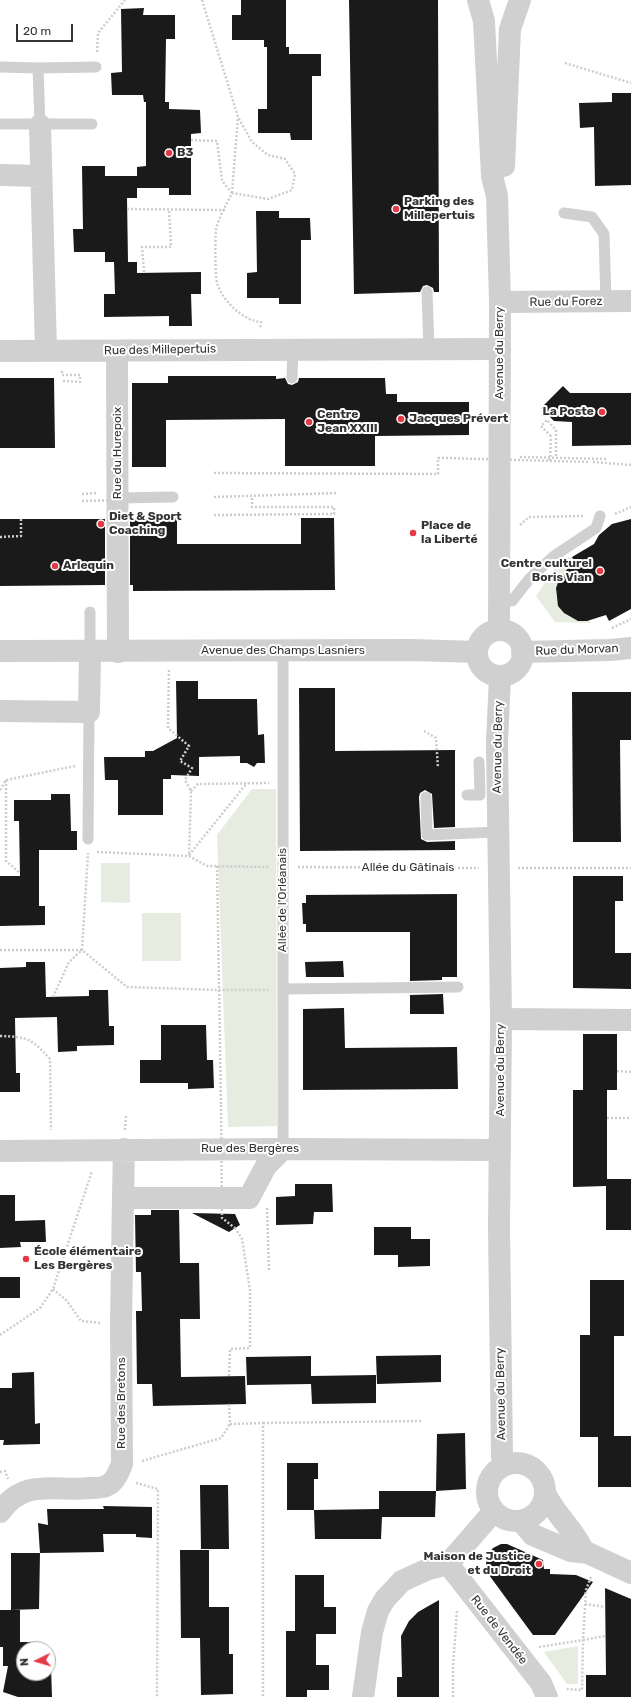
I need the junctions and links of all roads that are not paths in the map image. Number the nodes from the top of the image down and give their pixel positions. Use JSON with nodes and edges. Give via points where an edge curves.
{"nodes":[{"id":1,"x":478,"y":0,"type":"edge"},
{"id":2,"x":520,"y":0,"type":"edge"},
{"id":3,"x":0,"y":67,"type":"edge"},
{"id":4,"x":96,"y":67,"type":"road end"},
{"id":5,"x":38,"y":68,"type":"junction"},
{"id":6,"x":0,"y":124,"type":"edge"},
{"id":7,"x":40,"y":124,"type":"junction"},
{"id":8,"x":92,"y":124,"type":"dead end"},
{"id":9,"x":0,"y":175,"type":"edge"},
{"id":10,"x":41,"y":176,"type":"junction"},
{"id":11,"x":497,"y":196,"type":"junction"},
{"id":12,"x":564,"y":213,"type":"dead end"},
{"id":13,"x":427,"y":292,"type":"dead end"},
{"id":14,"x":606,"y":301,"type":"junction"},
{"id":15,"x":631,"y":301,"type":"edge"},
{"id":16,"x":500,"y":302,"type":"junction"},
{"id":17,"x":429,"y":349,"type":"junction"},
{"id":18,"x":500,"y":349,"type":"junction"},
{"id":19,"x":292,"y":350,"type":"junction"},
{"id":20,"x":0,"y":351,"type":"edge"},
{"id":21,"x":46,"y":351,"type":"junction"},
{"id":22,"x":117,"y":351,"type":"junction"},
{"id":23,"x":292,"y":378,"type":"dead end"},
{"id":24,"x":173,"y":497,"type":"dead end"},
{"id":25,"x":118,"y":498,"type":"junction"},
{"id":26,"x":600,"y":516,"type":"dead end"},
{"id":27,"x":499,"y":602,"type":"junction"},
{"id":28,"x":90,"y":612,"type":"dead end"},
{"id":29,"x":499,"y":630,"type":"junction"},
{"id":30,"x":631,"y":648,"type":"edge"},
{"id":31,"x":283,"y":650,"type":"junction"},
{"id":32,"x":0,"y":651,"type":"edge"},
{"id":33,"x":90,"y":652,"type":"junction"},
{"id":34,"x":118,"y":652,"type":"junction"},
{"id":35,"x":477,"y":652,"type":"junction"},
{"id":36,"x":522,"y":652,"type":"junction"},
{"id":37,"x":500,"y":676,"type":"junction"},
{"id":38,"x":0,"y":711,"type":"edge"},
{"id":39,"x":89,"y":712,"type":"junction"},
{"id":40,"x":480,"y":762,"type":"dead end"},
{"id":41,"x":467,"y":795,"type":"dead end"},
{"id":42,"x":426,"y":797,"type":"dead end"},
{"id":43,"x":498,"y":832,"type":"junction"},
{"id":44,"x":88,"y":839,"type":"dead end"},
{"id":45,"x":458,"y":987,"type":"dead end"},
{"id":46,"x":284,"y":989,"type":"junction"},
{"id":47,"x":501,"y":1019,"type":"junction"},
{"id":48,"x":631,"y":1020,"type":"edge"},
{"id":49,"x":125,"y":1140,"type":"junction"},
{"id":50,"x":283,"y":1149,"type":"junction"},
{"id":51,"x":500,"y":1150,"type":"junction"},
{"id":52,"x":0,"y":1151,"type":"edge"},
{"id":53,"x":123,"y":1198,"type":"junction"},
{"id":54,"x":505,"y":1464,"type":"junction"},
{"id":55,"x":545,"y":1493,"type":"junction"},
{"id":56,"x":494,"y":1511,"type":"junction"},
{"id":57,"x":0,"y":1512,"type":"edge"},
{"id":58,"x":521,"y":1521,"type":"junction"},
{"id":59,"x":584,"y":1552,"type":"junction"},
{"id":60,"x":448,"y":1564,"type":"junction"},
{"id":61,"x":631,"y":1573,"type":"edge"},
{"id":62,"x":556,"y":1693,"type":"edge"},
{"id":63,"x":363,"y":1697,"type":"edge"}],
"edges":[{"from":1,"to":11,"type":"street","name":"Avenue du Berry","via":[[484,21],[492,176]]},
{"from":2,"to":11,"type":"street","name":"Avenue du Berry","via":[[510,29],[504,174]]},
{"from":3,"to":5,"type":"lane"},
{"from":4,"to":5,"type":"lane"},
{"from":5,"to":7,"type":"lane"},
{"from":6,"to":7,"type":"lane"},
{"from":7,"to":8,"type":"lane"},
{"from":7,"to":10,"type":"street"},
{"from":9,"to":10,"type":"street"},
{"from":10,"to":21,"type":"street"},
{"from":11,"to":16,"type":"street","name":"Avenue du Berry"},
{"from":12,"to":14,"type":"lane","via":[[592,217],[604,234]]},
{"from":13,"to":17,"type":"lane"},
{"from":14,"to":15,"type":"street","name":"Rue du Forez"},
{"from":14,"to":16,"type":"street","name":"Rue du Forez"},
{"from":16,"to":18,"type":"street","name":"Avenue du Berry"},
{"from":17,"to":18,"type":"street","name":"Rue des Millepertuis"},
{"from":17,"to":19,"type":"street","name":"Rue des Millepertuis"},
{"from":18,"to":27,"type":"street","name":"Avenue du Berry"},
{"from":19,"to":22,"type":"street","name":"Rue des Millepertuis"},
{"from":19,"to":23,"type":"lane"},
{"from":20,"to":21,"type":"street","name":"Rue des Millepertuis"},
{"from":21,"to":22,"type":"street","name":"Rue des Millepertuis"},
{"from":22,"to":25,"type":"street","name":"Rue du Hurepoix"},
{"from":24,"to":25,"type":"lane"},
{"from":25,"to":34,"type":"street","name":"Rue du Hurepoix"},
{"from":26,"to":27,"type":"lane","via":[[596,528],[554,556],[530,578],[512,601]]},
{"from":27,"to":29,"type":"street","name":"Avenue du Berry"},
{"from":28,"to":33,"type":"lane"},
{"from":29,"to":35,"type":"street","via":[[484,636]]},
{"from":29,"to":36,"type":"street","via":[[505,630],[515,636]]},
{"from":30,"to":36,"type":"street","name":"Rue du Morvan"},
{"from":31,"to":34,"type":"street","name":"Avenue des Champs Lasniers"},
{"from":31,"to":35,"type":"street","name":"Avenue des Champs Lasniers"},
{"from":31,"to":46,"type":"lane","name":"Allée de l'Orléanais"},
{"from":32,"to":33,"type":"street","name":"Avenue des Champs Lasniers"},
{"from":33,"to":34,"type":"street","name":"Avenue des Champs Lasniers"},
{"from":33,"to":39,"type":"street"},
{"from":35,"to":37,"type":"street","via":[[481,666]]},
{"from":36,"to":37,"type":"street","via":[[514,671]]},
{"from":37,"to":43,"type":"street","name":"Avenue du Berry","via":[[497,742]]},
{"from":38,"to":39,"type":"street"},
{"from":39,"to":44,"type":"lane"},
{"from":40,"to":41,"type":"lane","via":[[480,795]]},
{"from":42,"to":43,"type":"lane","via":[[427,835]]},
{"from":43,"to":47,"type":"street","name":"Avenue du Berry"},
{"from":45,"to":46,"type":"lane"},
{"from":46,"to":50,"type":"lane","name":"Allée de l'Orléanais"},
{"from":47,"to":48,"type":"street"},
{"from":47,"to":51,"type":"street","name":"Avenue du Berry"},
{"from":49,"to":50,"type":"street","name":"Rue des Bergères"},
{"from":49,"to":52,"type":"street","name":"Rue des Bergères","via":[[99,1150]]},
{"from":49,"to":53,"type":"street","name":"Rue des Bretons"},
{"from":50,"to":51,"type":"street","name":"Rue des Bergères"},
{"from":50,"to":53,"type":"street","via":[[266,1166],[250,1198]]},
{"from":51,"to":54,"type":"street","name":"Avenue du Berry","via":[[502,1457]]},
{"from":53,"to":57,"type":"street","name":"Rue des Bretons","via":[[119,1471],[108,1486],[28,1489],[15,1496]]},
{"from":54,"to":55,"type":"street","via":[[524,1463],[533,1468],[544,1483]]},
{"from":54,"to":56,"type":"street","via":[[491,1476],[488,1485],[489,1503]]},
{"from":55,"to":58,"type":"street","via":[[538,1511]]},
{"from":55,"to":59,"type":"street","via":[[553,1508],[578,1538]]},
{"from":56,"to":58,"type":"street","via":[[506,1520]]},
{"from":56,"to":60,"type":"street"},
{"from":58,"to":59,"type":"street","via":[[533,1535],[571,1551]]},
{"from":59,"to":61,"type":"street"},
{"from":60,"to":62,"type":"street","name":"Rue de Vendée","via":[[540,1683]]},
{"from":60,"to":63,"type":"street","via":[[402,1581],[385,1599],[378,1611],[372,1632]]}]}
